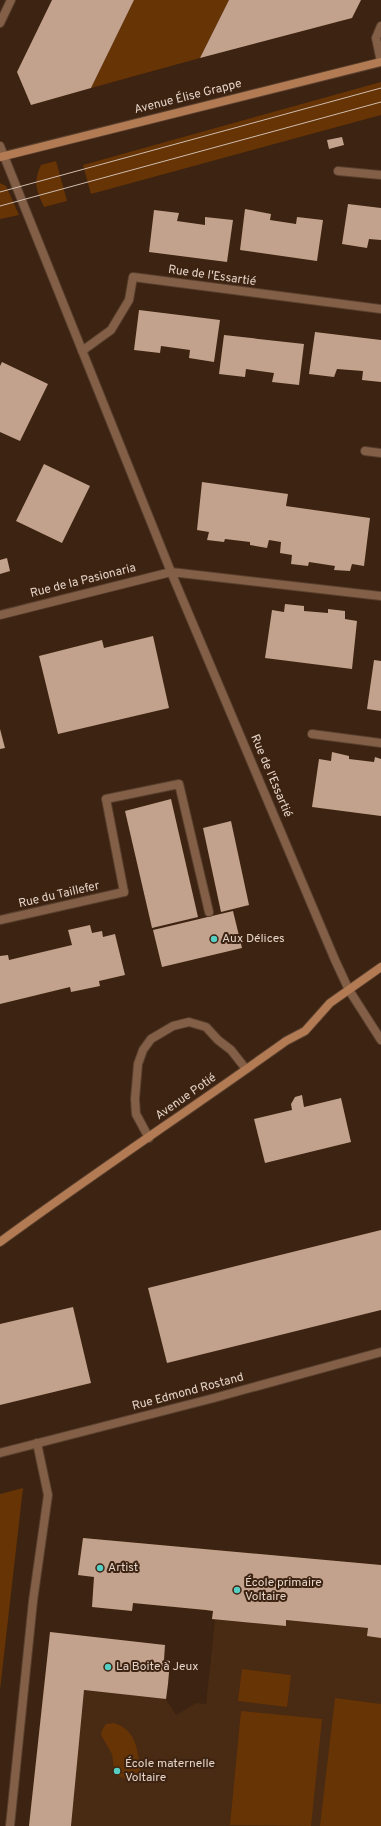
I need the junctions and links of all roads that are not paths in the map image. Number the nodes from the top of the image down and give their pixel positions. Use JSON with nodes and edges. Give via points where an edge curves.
{"nodes":[{"id":1,"x":11,"y":0,"type":"edge"},
{"id":2,"x":0,"y":23,"type":"edge"},
{"id":3,"x":381,"y":26,"type":"edge"},
{"id":4,"x":381,"y":62,"type":"edge"},
{"id":5,"x":0,"y":146,"type":"edge"},
{"id":6,"x":1,"y":156,"type":"edge"},
{"id":7,"x":338,"y":171,"type":"dead end"},
{"id":8,"x":381,"y":175,"type":"edge"},
{"id":9,"x":381,"y":309,"type":"edge"},
{"id":10,"x":82,"y":351,"type":"junction"},
{"id":11,"x":365,"y":451,"type":"dead end"},
{"id":12,"x":381,"y":454,"type":"edge"},
{"id":13,"x":171,"y":572,"type":"junction"},
{"id":14,"x":381,"y":596,"type":"edge"},
{"id":15,"x":0,"y":615,"type":"edge"},
{"id":16,"x":312,"y":734,"type":"dead end"},
{"id":17,"x":381,"y":743,"type":"edge"},
{"id":18,"x":209,"y":912,"type":"dead end"},
{"id":19,"x":0,"y":920,"type":"edge"},
{"id":20,"x":381,"y":967,"type":"edge"},
{"id":21,"x":348,"y":990,"type":"junction"},
{"id":22,"x":381,"y":1040,"type":"edge"},
{"id":23,"x":246,"y":1069,"type":"junction"},
{"id":24,"x":149,"y":1138,"type":"junction"},
{"id":25,"x":0,"y":1242,"type":"edge"},
{"id":26,"x":381,"y":1352,"type":"edge"},
{"id":27,"x":37,"y":1443,"type":"junction"},
{"id":28,"x":0,"y":1453,"type":"edge"},
{"id":29,"x":10,"y":1826,"type":"edge"}],
"edges":[{"from":1,"to":2,"type":"street"},
{"from":3,"to":4,"type":"street","via":[[376,38]]},
{"from":4,"to":6,"type":"street","name":"Avenue Élise Grappe"},
{"from":5,"to":6,"type":"street","name":"Rue de l'Essartié"},
{"from":6,"to":10,"type":"street","name":"Rue de l'Essartié"},
{"from":7,"to":8,"type":"street"},
{"from":9,"to":10,"type":"street","name":"Rue de l'Essartié","via":[[133,277],[129,300],[111,330]]},
{"from":10,"to":13,"type":"street","name":"Rue de l'Essartié"},
{"from":11,"to":12,"type":"street"},
{"from":13,"to":14,"type":"street"},
{"from":13,"to":15,"type":"street","name":"Rue de la Pasionaria"},
{"from":13,"to":21,"type":"street","name":"Rue de l'Essartié"},
{"from":16,"to":17,"type":"street"},
{"from":18,"to":19,"type":"street","name":"Rue du Taillefer","via":[[180,784],[106,799],[124,892]]},
{"from":20,"to":21,"type":"street","name":"Avenue Potié"},
{"from":21,"to":22,"type":"street","name":"Rue de l'Essartié"},
{"from":21,"to":23,"type":"street","name":"Avenue Potié","via":[[330,1003],[305,1031]]},
{"from":23,"to":24,"type":"street","name":"Avenue Potié"},
{"from":23,"to":24,"type":"street","via":[[231,1050],[206,1027],[189,1022],[173,1026],[151,1039],[143,1050],[138,1064],[135,1100],[136,1114]]},
{"from":24,"to":25,"type":"street","name":"Avenue Potié","via":[[92,1174]]},
{"from":26,"to":27,"type":"street","name":"Rue Edmond Rostand"},
{"from":27,"to":28,"type":"street","name":"Rue Edmond Rostand"},
{"from":27,"to":29,"type":"street","via":[[48,1495],[32,1601]]}]}
